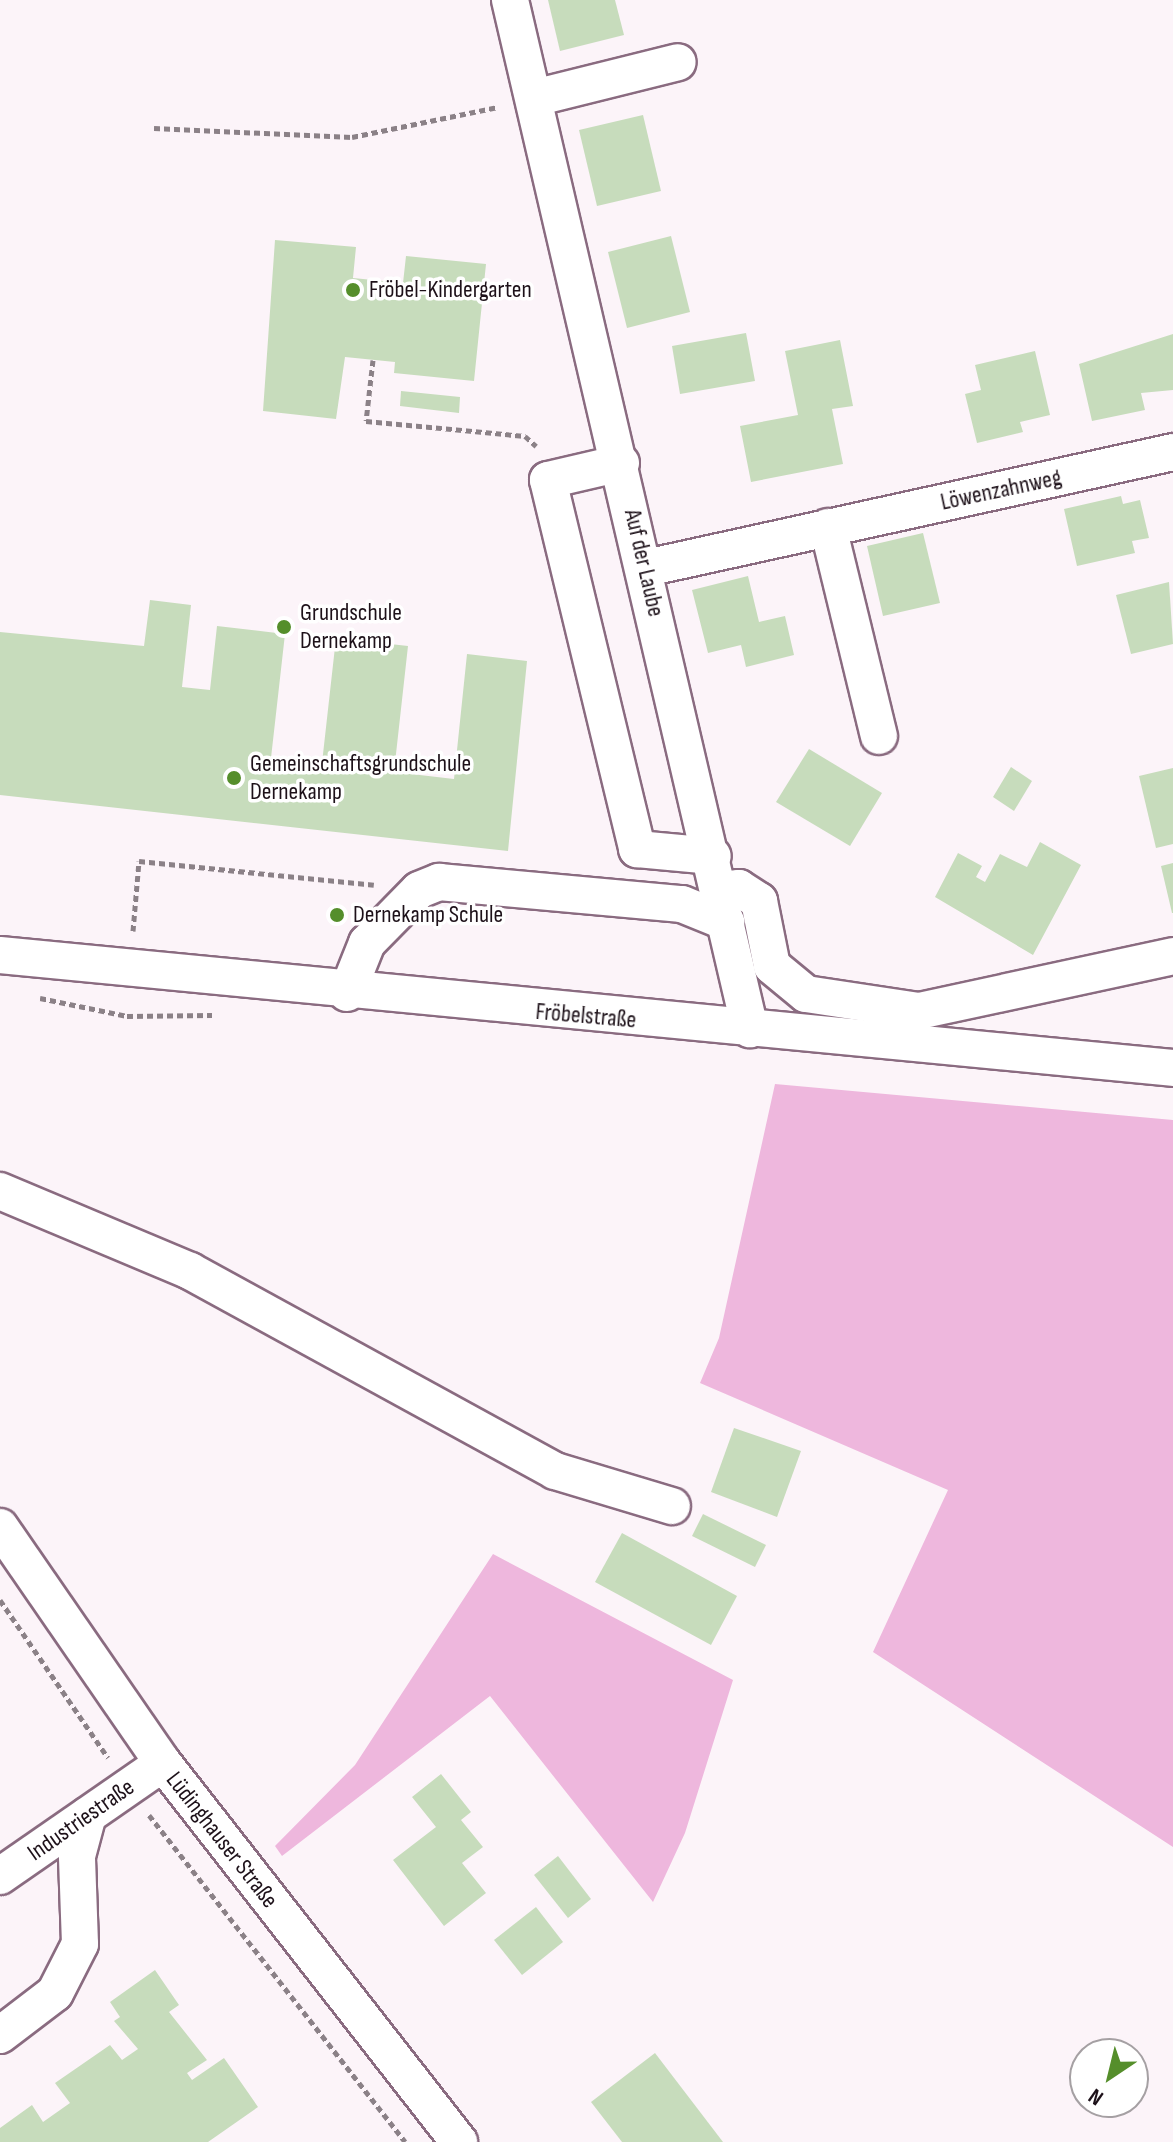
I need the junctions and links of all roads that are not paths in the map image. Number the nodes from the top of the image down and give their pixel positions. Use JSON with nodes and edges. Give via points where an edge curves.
{"nodes":[{"id":1,"x":510,"y":0,"type":"edge"},
{"id":2,"x":678,"y":62,"type":"dead end"},
{"id":3,"x":534,"y":98,"type":"junction"},
{"id":4,"x":1171,"y":461,"type":"edge"},
{"id":5,"x":621,"y":463,"type":"junction"},
{"id":6,"x":828,"y":527,"type":"junction"},
{"id":7,"x":646,"y":568,"type":"junction"},
{"id":8,"x":879,"y":736,"type":"dead end"},
{"id":9,"x":720,"y":889,"type":"junction"},
{"id":10,"x":0,"y":955,"type":"edge"},
{"id":11,"x":1173,"y":956,"type":"edge"},
{"id":12,"x":347,"y":993,"type":"junction"},
{"id":13,"x":750,"y":1029,"type":"junction"},
{"id":14,"x":1173,"y":1068,"type":"edge"},
{"id":15,"x":0,"y":1191,"type":"edge"},
{"id":16,"x":672,"y":1506,"type":"dead end"},
{"id":17,"x":0,"y":1527,"type":"edge"},
{"id":18,"x":163,"y":1763,"type":"junction"},
{"id":19,"x":88,"y":1815,"type":"junction"},
{"id":20,"x":0,"y":1876,"type":"edge"},
{"id":21,"x":0,"y":2035,"type":"edge"},
{"id":22,"x":459,"y":2142,"type":"edge"}],
"edges":[{"from":1,"to":3,"type":"street","name":"Auf der Laube"},
{"from":2,"to":3,"type":"street"},
{"from":3,"to":5,"type":"street","name":"Auf der Laube"},
{"from":4,"to":6,"type":"street","name":"Löwenzahnweg"},
{"from":5,"to":7,"type":"street","name":"Auf der Laube"},
{"from":5,"to":9,"type":"street","via":[[548,480],[637,849]]},
{"from":6,"to":7,"type":"street","name":"Löwenzahnweg"},
{"from":6,"to":8,"type":"street"},
{"from":7,"to":9,"type":"street","name":"Auf der Laube"},
{"from":9,"to":11,"type":"street","via":[[739,888],[759,901],[772,966],[806,994],[919,1011]]},
{"from":9,"to":12,"type":"street","via":[[682,904],[462,882],[419,890],[367,943]]},
{"from":9,"to":13,"type":"street","name":"Auf der Laube"},
{"from":10,"to":12,"type":"street","name":"Fröbelstraße"},
{"from":12,"to":13,"type":"street","name":"Fröbelstraße"},
{"from":13,"to":14,"type":"street","name":"Fröbelstraße"},
{"from":15,"to":16,"type":"street","via":[[190,1271],[555,1471]]},
{"from":17,"to":18,"type":"street","name":"Lüdinghauser Straße"},
{"from":18,"to":19,"type":"street","name":"Industriestraße"},
{"from":18,"to":22,"type":"street","name":"Lüdinghauser Straße"},
{"from":19,"to":20,"type":"street","name":"Industriestraße"},
{"from":19,"to":21,"type":"street","via":[[77,1856],[80,1944],[55,1993]]}]}
